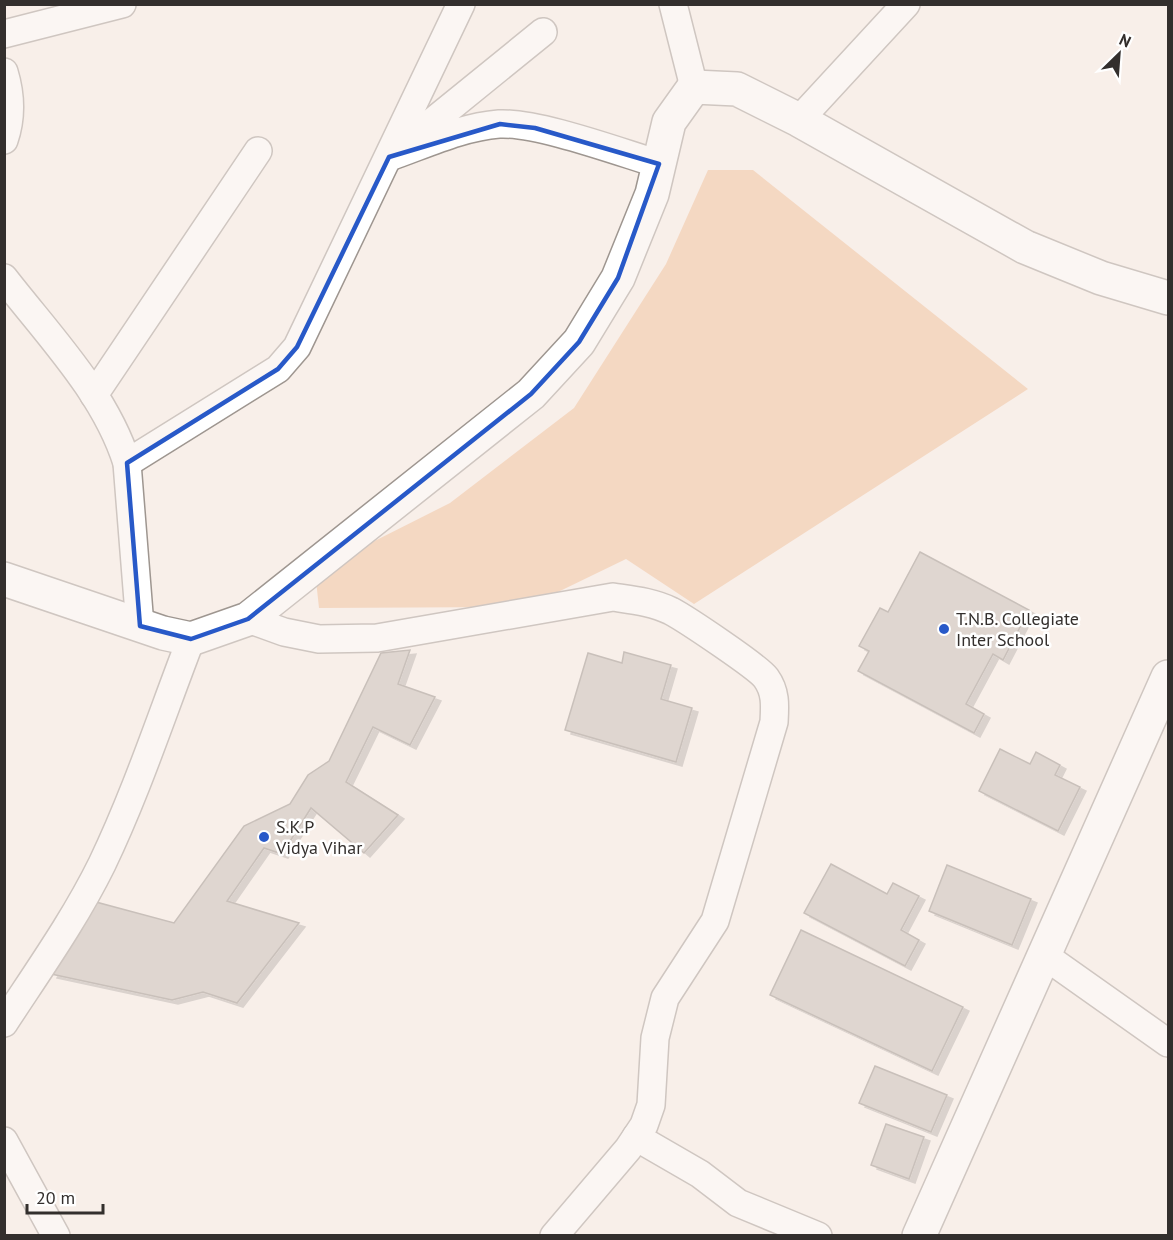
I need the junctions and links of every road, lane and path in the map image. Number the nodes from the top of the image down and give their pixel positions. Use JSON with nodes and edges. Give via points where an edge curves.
{"nodes":[{"id":1,"x":122,"y":4,"type":"edge"},
{"id":2,"x":461,"y":4,"type":"edge"},
{"id":3,"x":672,"y":4,"type":"edge"},
{"id":4,"x":906,"y":4,"type":"edge"},
{"id":5,"x":543,"y":32,"type":"dead end"},
{"id":6,"x":4,"y":34,"type":"edge"},
{"id":7,"x":4,"y":72,"type":"edge"},
{"id":8,"x":694,"y":87,"type":"junction"},
{"id":9,"x":799,"y":120,"type":"junction"},
{"id":10,"x":4,"y":141,"type":"edge"},
{"id":11,"x":258,"y":151,"type":"dead end"},
{"id":12,"x":389,"y":157,"type":"junction"},
{"id":13,"x":659,"y":164,"type":"junction"},
{"id":14,"x":4,"y":278,"type":"edge"},
{"id":15,"x":1168,"y":298,"type":"edge"},
{"id":16,"x":94,"y":395,"type":"junction"},
{"id":17,"x":127,"y":463,"type":"junction"},
{"id":18,"x":4,"y":579,"type":"edge"},
{"id":19,"x":248,"y":619,"type":"junction"},
{"id":20,"x":141,"y":626,"type":"junction"},
{"id":21,"x":191,"y":639,"type":"junction"},
{"id":22,"x":1168,"y":677,"type":"edge"},
{"id":23,"x":1045,"y":956,"type":"junction"},
{"id":24,"x":4,"y":1023,"type":"edge"},
{"id":25,"x":1168,"y":1042,"type":"edge"},
{"id":26,"x":636,"y":1137,"type":"junction"},
{"id":27,"x":4,"y":1141,"type":"edge"},
{"id":28,"x":56,"y":1236,"type":"edge"},
{"id":29,"x":554,"y":1236,"type":"edge"},
{"id":30,"x":818,"y":1236,"type":"edge"},
{"id":31,"x":919,"y":1236,"type":"edge"}],
"edges":[{"from":1,"to":6,"type":"street"},
{"from":2,"to":12,"type":"street"},
{"from":3,"to":8,"type":"street"},
{"from":4,"to":9,"type":"street"},
{"from":5,"to":12,"type":"street"},
{"from":7,"to":10,"type":"street","via":[[11,95]]},
{"from":8,"to":9,"type":"main road","via":[[737,89]]},
{"from":8,"to":13,"type":"main road","via":[[669,122]]},
{"from":9,"to":15,"type":"main road","via":[[1025,247],[1101,278]]},
{"from":11,"to":16,"type":"street"},
{"from":12,"to":13,"type":"street","via":[[465,130],[500,124],[535,128]]},
{"from":12,"to":17,"type":"street","via":[[297,347],[278,369]]},
{"from":13,"to":19,"type":"main road","via":[[652,194],[618,278],[579,342],[531,394]]},
{"from":14,"to":16,"type":"street"},
{"from":16,"to":17,"type":"street","via":[[120,439]]},
{"from":17,"to":20,"type":"street"},
{"from":18,"to":20,"type":"main road"},
{"from":19,"to":21,"type":"main road"},
{"from":19,"to":26,"type":"street","via":[[319,639],[377,638],[613,597],[643,601],[671,611],[765,676],[775,696],[774,722],[715,921],[665,998],[655,1038],[651,1105]]},
{"from":20,"to":21,"type":"main road"},
{"from":21,"to":24,"type":"street","via":[[101,865]]},
{"from":22,"to":23,"type":"main road"},
{"from":23,"to":25,"type":"street"},
{"from":23,"to":31,"type":"main road"},
{"from":26,"to":29,"type":"street"},
{"from":26,"to":30,"type":"street","via":[[700,1174],[738,1203]]},
{"from":27,"to":28,"type":"street"}]}
